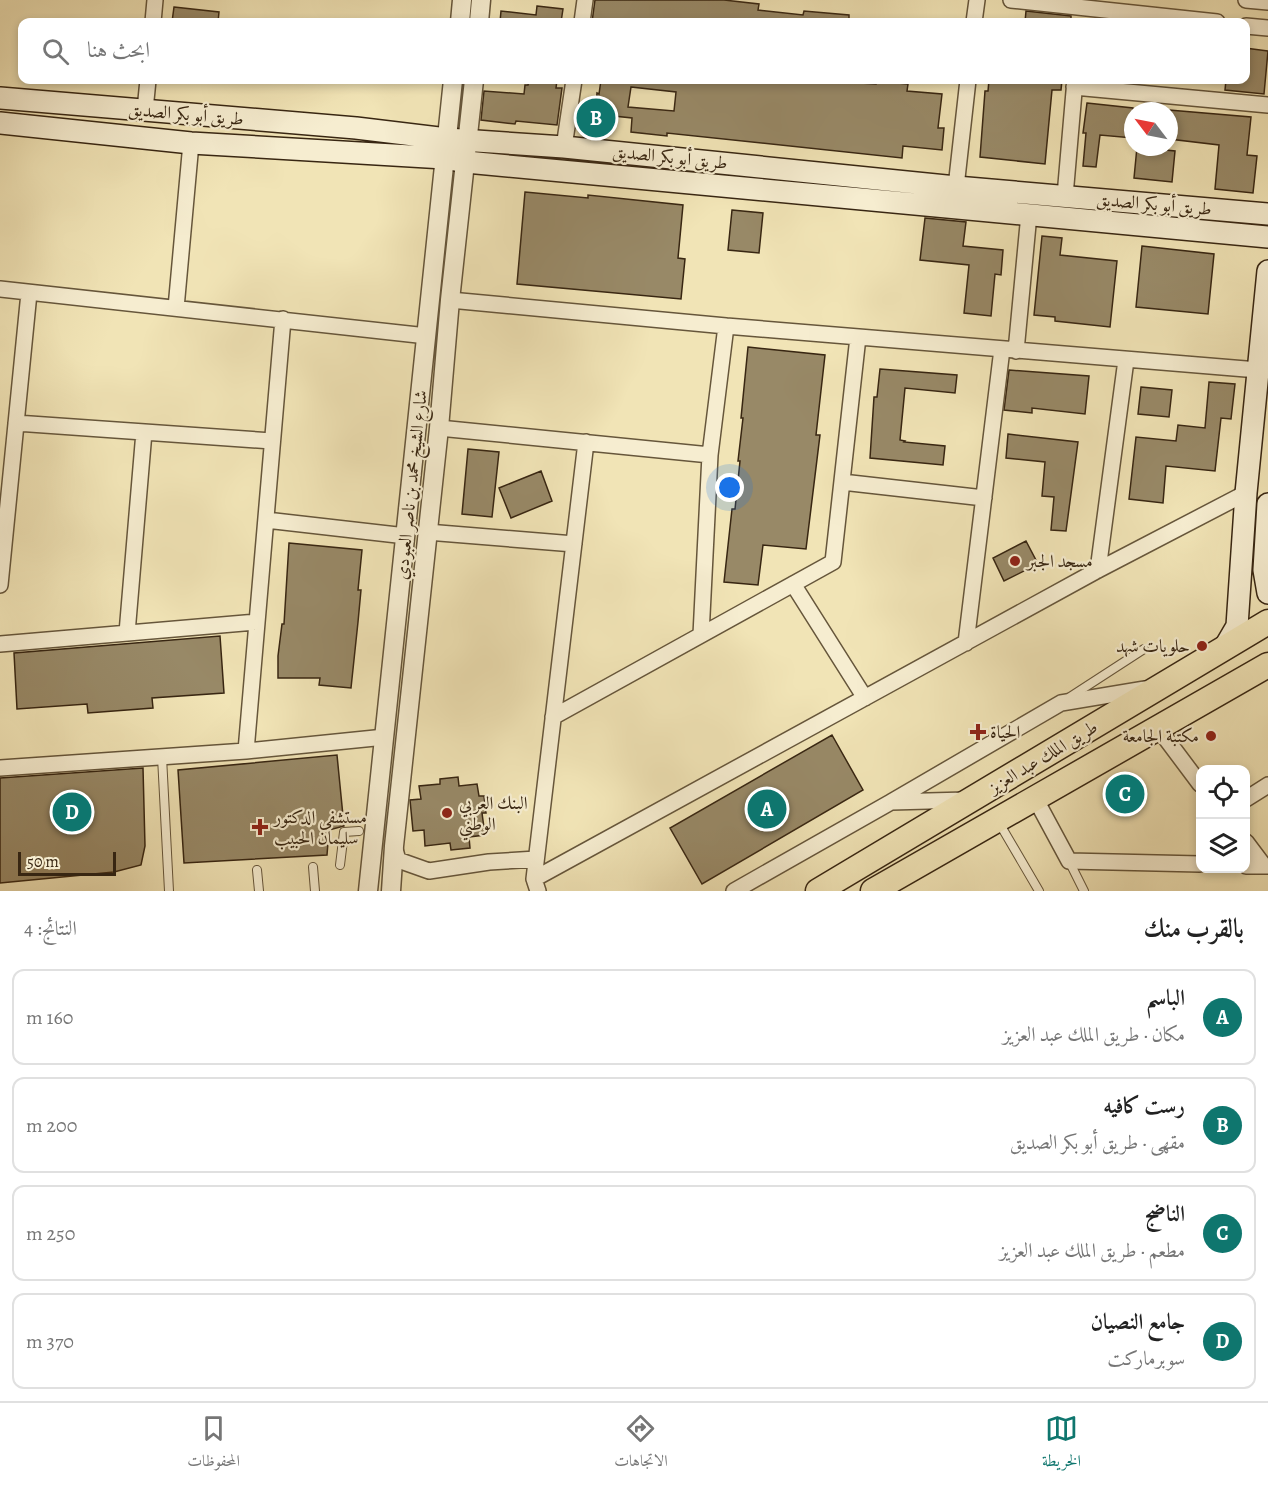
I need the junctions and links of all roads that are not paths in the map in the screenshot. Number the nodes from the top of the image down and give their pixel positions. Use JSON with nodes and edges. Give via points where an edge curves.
{"nodes":[{"id":1,"x":155,"y":0,"type":"edge"},
{"id":2,"x":462,"y":0,"type":"edge"},
{"id":3,"x":481,"y":0,"type":"edge"},
{"id":4,"x":585,"y":0,"type":"edge"},
{"id":5,"x":977,"y":0,"type":"edge"},
{"id":6,"x":1011,"y":0,"type":"edge"},
{"id":7,"x":1246,"y":0,"type":"edge"},
{"id":8,"x":1268,"y":2,"type":"edge"},
{"id":9,"x":1082,"y":3,"type":"edge"},
{"id":10,"x":153,"y":18,"type":"edge"},
{"id":11,"x":460,"y":18,"type":"edge"},
{"id":12,"x":479,"y":18,"type":"edge"},
{"id":13,"x":583,"y":18,"type":"edge"},
{"id":14,"x":975,"y":18,"type":"edge"},
{"id":15,"x":1080,"y":18,"type":"edge"},
{"id":16,"x":1189,"y":18,"type":"edge"},
{"id":17,"x":1250,"y":26,"type":"edge"},
{"id":18,"x":1268,"y":28,"type":"edge"},
{"id":19,"x":148,"y":84,"type":"edge"},
{"id":20,"x":453,"y":84,"type":"edge"},
{"id":21,"x":474,"y":84,"type":"edge"},
{"id":22,"x":573,"y":84,"type":"edge"},
{"id":23,"x":968,"y":84,"type":"edge"},
{"id":24,"x":1075,"y":84,"type":"edge"},
{"id":25,"x":1084,"y":84,"type":"edge"},
{"id":26,"x":0,"y":98,"type":"edge"},
{"id":27,"x":1268,"y":105,"type":"edge"},
{"id":28,"x":145,"y":110,"type":"junction"},
{"id":29,"x":0,"y":123,"type":"edge"},
{"id":30,"x":469,"y":140,"type":"junction"},
{"id":31,"x":191,"y":143,"type":"junction"},
{"id":32,"x":564,"y":147,"type":"junction"},
{"id":33,"x":445,"y":149,"type":"junction"},
{"id":34,"x":466,"y":162,"type":"junction"},
{"id":35,"x":956,"y":187,"type":"junction"},
{"id":36,"x":1065,"y":196,"type":"junction"},
{"id":37,"x":1029,"y":214,"type":"junction"},
{"id":38,"x":1268,"y":214,"type":"edge"},
{"id":39,"x":1268,"y":237,"type":"edge"},
{"id":40,"x":1268,"y":271,"type":"edge"},
{"id":41,"x":0,"y":290,"type":"edge"},
{"id":42,"x":29,"y":293,"type":"junction"},
{"id":43,"x":450,"y":300,"type":"junction"},
{"id":44,"x":176,"y":308,"type":"junction"},
{"id":45,"x":283,"y":320,"type":"junction"},
{"id":46,"x":726,"y":326,"type":"junction"},
{"id":47,"x":427,"y":336,"type":"junction"},
{"id":48,"x":858,"y":337,"type":"junction"},
{"id":49,"x":1009,"y":350,"type":"junction"},
{"id":50,"x":1126,"y":360,"type":"junction"},
{"id":51,"x":1258,"y":370,"type":"junction"},
{"id":52,"x":16,"y":423,"type":"junction"},
{"id":53,"x":439,"y":428,"type":"junction"},
{"id":54,"x":144,"y":432,"type":"junction"},
{"id":55,"x":272,"y":441,"type":"junction"},
{"id":56,"x":586,"y":442,"type":"junction"},
{"id":57,"x":710,"y":455,"type":"junction"},
{"id":58,"x":6,"y":471,"type":"edge"},
{"id":59,"x":842,"y":482,"type":"junction"},
{"id":60,"x":1246,"y":493,"type":"junction"},
{"id":61,"x":984,"y":498,"type":"junction"},
{"id":62,"x":1268,"y":504,"type":"edge"},
{"id":63,"x":266,"y":520,"type":"junction"},
{"id":64,"x":427,"y":531,"type":"junction"},
{"id":65,"x":406,"y":536,"type":"junction"},
{"id":66,"x":574,"y":544,"type":"junction"},
{"id":67,"x":1098,"y":570,"type":"junction"},
{"id":68,"x":792,"y":584,"type":"junction"},
{"id":69,"x":0,"y":585,"type":"edge"},
{"id":70,"x":1268,"y":593,"type":"edge"},
{"id":71,"x":257,"y":622,"type":"junction"},
{"id":72,"x":1268,"y":622,"type":"edge"},
{"id":73,"x":128,"y":633,"type":"junction"},
{"id":74,"x":701,"y":635,"type":"junction"},
{"id":75,"x":966,"y":643,"type":"junction"},
{"id":76,"x":0,"y":644,"type":"edge"},
{"id":77,"x":1143,"y":649,"type":"dead end"},
{"id":78,"x":1223,"y":650,"type":"junction"},
{"id":79,"x":1268,"y":665,"type":"edge"},
{"id":80,"x":1161,"y":687,"type":"junction"},
{"id":81,"x":865,"y":698,"type":"junction"},
{"id":82,"x":1061,"y":703,"type":"junction"},
{"id":83,"x":553,"y":717,"type":"junction"},
{"id":84,"x":1158,"y":728,"type":"junction"},
{"id":85,"x":385,"y":737,"type":"junction"},
{"id":86,"x":246,"y":751,"type":"junction"},
{"id":87,"x":162,"y":757,"type":"junction"},
{"id":88,"x":0,"y":768,"type":"edge"},
{"id":89,"x":1196,"y":779,"type":"edge"},
{"id":90,"x":1268,"y":785,"type":"edge"},
{"id":91,"x":1250,"y":796,"type":"edge"},
{"id":92,"x":1035,"y":798,"type":"junction"},
{"id":93,"x":972,"y":799,"type":"junction"},
{"id":94,"x":891,"y":802,"type":"junction"},
{"id":95,"x":997,"y":820,"type":"junction"},
{"id":96,"x":359,"y":831,"type":"dead end"},
{"id":97,"x":394,"y":846,"type":"junction"},
{"id":98,"x":1250,"y":848,"type":"edge"},
{"id":99,"x":536,"y":859,"type":"junction"},
{"id":100,"x":1069,"y":861,"type":"junction"},
{"id":101,"x":1196,"y":864,"type":"edge"},
{"id":102,"x":340,"y":866,"type":"dead end"},
{"id":103,"x":1250,"y":866,"type":"edge"},
{"id":104,"x":1266,"y":866,"type":"edge"},
{"id":105,"x":313,"y":867,"type":"dead end"},
{"id":106,"x":257,"y":870,"type":"dead end"},
{"id":107,"x":536,"y":885,"type":"edge"},
{"id":108,"x":169,"y":891,"type":"edge"},
{"id":109,"x":259,"y":891,"type":"edge"},
{"id":110,"x":315,"y":891,"type":"edge"},
{"id":111,"x":368,"y":891,"type":"edge"},
{"id":112,"x":391,"y":891,"type":"edge"},
{"id":113,"x":734,"y":891,"type":"edge"},
{"id":114,"x":818,"y":891,"type":"edge"},
{"id":115,"x":873,"y":891,"type":"edge"},
{"id":116,"x":1039,"y":891,"type":"edge"},
{"id":117,"x":1084,"y":891,"type":"edge"}],
"edges":[{"from":1,"to":10,"type":"street"},
{"from":2,"to":11,"type":"street"},
{"from":3,"to":12,"type":"street"},
{"from":4,"to":13,"type":"street"},
{"from":5,"to":14,"type":"street"},
{"from":6,"to":9,"type":"street"},
{"from":7,"to":8,"type":"street"},
{"from":9,"to":15,"type":"street"},
{"from":9,"to":16,"type":"street"},
{"from":17,"to":18,"type":"street"},
{"from":19,"to":28,"type":"street"},
{"from":20,"to":33,"type":"street","name":"شارع الشيخ محمد بن ناصر العبودي"},
{"from":21,"to":30,"type":"street","name":"شارع الشيخ محمد بن ناصر العبودي"},
{"from":22,"to":32,"type":"street"},
{"from":23,"to":35,"type":"street"},
{"from":24,"to":36,"type":"street"},
{"from":25,"to":27,"type":"street"},
{"from":26,"to":28,"type":"main road","name":"طريق أبو بكر الصديق"},
{"from":28,"to":33,"type":"main road","name":"طريق أبو بكر الصديق","via":[[356,128]]},
{"from":29,"to":31,"type":"main road","name":"طريق أبو بكر الصديق"},
{"from":30,"to":32,"type":"main road","name":"طريق أبو بكر الصديق"},
{"from":30,"to":33,"type":"main road","name":"طريق أبو بكر الصديق"},
{"from":30,"to":34,"type":"street","name":"شارع الشيخ محمد بن ناصر العبودي"},
{"from":31,"to":33,"type":"main road","name":"طريق أبو بكر الصديق"},
{"from":31,"to":44,"type":"street"},
{"from":32,"to":35,"type":"main road","name":"طريق أبو بكر الصديق"},
{"from":33,"to":34,"type":"main road","name":"طريق أبو بكر الصديق"},
{"from":33,"to":47,"type":"street","name":"شارع الشيخ محمد بن ناصر العبودي"},
{"from":34,"to":37,"type":"main road","name":"طريق أبو بكر الصديق"},
{"from":34,"to":43,"type":"street","name":"شارع الشيخ محمد بن ناصر العبودي"},
{"from":35,"to":36,"type":"main road","name":"طريق أبو بكر الصديق"},
{"from":36,"to":38,"type":"main road","name":"طريق أبو بكر الصديق"},
{"from":37,"to":39,"type":"main road","name":"طريق أبو بكر الصديق"},
{"from":37,"to":49,"type":"street"},
{"from":40,"to":51,"type":"main road"},
{"from":41,"to":42,"type":"street"},
{"from":42,"to":44,"type":"street"},
{"from":42,"to":52,"type":"street"},
{"from":43,"to":46,"type":"street"},
{"from":43,"to":53,"type":"street","name":"شارع الشيخ محمد بن ناصر العبودي"},
{"from":44,"to":45,"type":"street"},
{"from":45,"to":47,"type":"street"},
{"from":45,"to":55,"type":"street"},
{"from":46,"to":48,"type":"street"},
{"from":46,"to":57,"type":"street"},
{"from":47,"to":65,"type":"street","name":"شارع الشيخ محمد بن ناصر العبودي"},
{"from":48,"to":49,"type":"street"},
{"from":48,"to":59,"type":"street"},
{"from":49,"to":50,"type":"street"},
{"from":49,"to":61,"type":"street"},
{"from":50,"to":51,"type":"street"},
{"from":50,"to":67,"type":"street"},
{"from":51,"to":60,"type":"main road"},
{"from":52,"to":54,"type":"street"},
{"from":52,"to":58,"type":"street"},
{"from":53,"to":56,"type":"street"},
{"from":53,"to":64,"type":"street","name":"شارع الشيخ محمد بن ناصر العبودي"},
{"from":54,"to":55,"type":"street"},
{"from":54,"to":73,"type":"street"},
{"from":55,"to":63,"type":"street"},
{"from":56,"to":57,"type":"street"},
{"from":56,"to":66,"type":"street"},
{"from":57,"to":74,"type":"street"},
{"from":58,"to":69,"type":"street"},
{"from":59,"to":61,"type":"street"},
{"from":59,"to":68,"type":"street","via":[[833,562]]},
{"from":60,"to":67,"type":"street"},
{"from":60,"to":78,"type":"main road","via":[[1237,626]]},
{"from":61,"to":75,"type":"street"},
{"from":62,"to":70,"type":"main road","via":[[1264,570]]},
{"from":63,"to":65,"type":"street"},
{"from":63,"to":71,"type":"street"},
{"from":64,"to":66,"type":"street"},
{"from":64,"to":97,"type":"street","name":"شارع الشيخ محمد بن ناصر العبودي"},
{"from":65,"to":85,"type":"street","name":"شارع الشيخ محمد بن ناصر العبودي"},
{"from":66,"to":83,"type":"street"},
{"from":67,"to":75,"type":"street"},
{"from":68,"to":74,"type":"street"},
{"from":68,"to":81,"type":"street"},
{"from":71,"to":73,"type":"street"},
{"from":71,"to":86,"type":"street"},
{"from":72,"to":78,"type":"highway","name":"طريق الملك عبد العزيز"},
{"from":73,"to":76,"type":"street"},
{"from":74,"to":83,"type":"street"},
{"from":75,"to":81,"type":"street"},
{"from":77,"to":82,"type":"lane"},
{"from":78,"to":80,"type":"highway","name":"طريق الملك عبد العزيز"},
{"from":79,"to":84,"type":"highway","name":"طريق الملك عبد العزيز"},
{"from":80,"to":82,"type":"street"},
{"from":80,"to":93,"type":"highway","name":"طريق الملك عبد العزيز"},
{"from":81,"to":107,"type":"street"},
{"from":82,"to":94,"type":"street"},
{"from":83,"to":99,"type":"street"},
{"from":84,"to":89,"type":"street"},
{"from":84,"to":92,"type":"highway","name":"طريق الملك عبد العزيز"},
{"from":85,"to":86,"type":"street"},
{"from":85,"to":111,"type":"street","name":"شارع الشيخ محمد بن ناصر العبودي"},
{"from":86,"to":87,"type":"street"},
{"from":87,"to":88,"type":"street"},
{"from":87,"to":108,"type":"lane"},
{"from":90,"to":91,"type":"street"},
{"from":92,"to":95,"type":"highway","name":"طريق الملك عبد العزيز"},
{"from":92,"to":100,"type":"street"},
{"from":93,"to":94,"type":"street"},
{"from":93,"to":114,"type":"highway","name":"طريق الملك عبد العزيز"},
{"from":94,"to":113,"type":"street"},
{"from":95,"to":115,"type":"highway","name":"طريق الملك عبد العزيز"},
{"from":95,"to":116,"type":"lane"},
{"from":96,"to":102,"type":"lane","via":[[344,832]]},
{"from":97,"to":99,"type":"street","via":[[398,860],[429,871]]},
{"from":97,"to":112,"type":"street","name":"شارع الشيخ محمد بن ناصر العبودي"},
{"from":98,"to":104,"type":"street"},
{"from":99,"to":107,"type":"street"},
{"from":100,"to":101,"type":"street"},
{"from":100,"to":117,"type":"lane"},
{"from":103,"to":104,"type":"street"},
{"from":105,"to":110,"type":"lane"},
{"from":106,"to":109,"type":"lane"}]}
